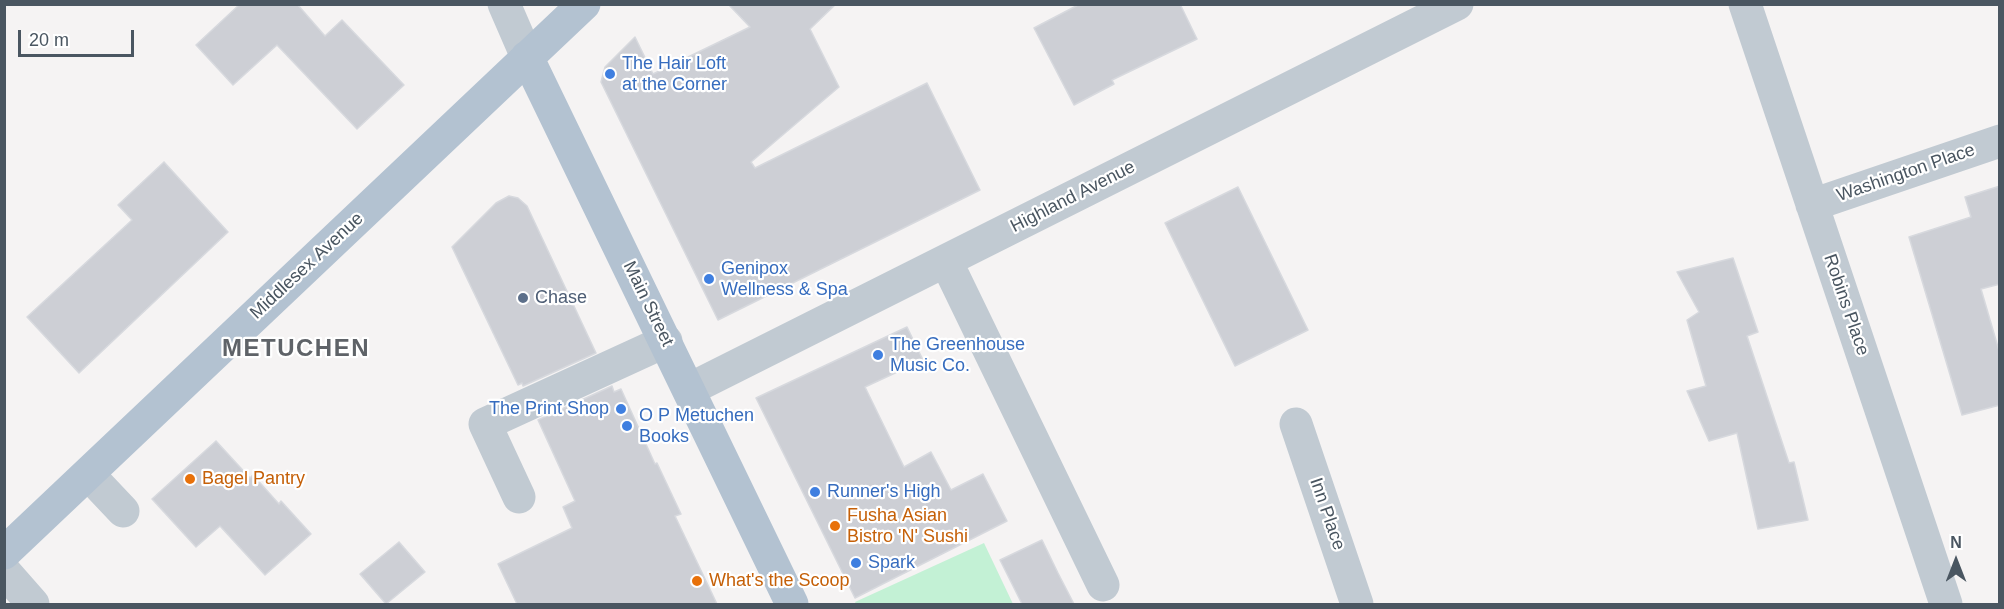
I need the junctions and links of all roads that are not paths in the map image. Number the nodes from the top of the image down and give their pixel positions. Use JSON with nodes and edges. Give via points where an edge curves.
{"nodes":[{"id":1,"x":504,"y":4,"type":"edge"},
{"id":2,"x":584,"y":4,"type":"edge"},
{"id":3,"x":1457,"y":4,"type":"edge"},
{"id":4,"x":1745,"y":4,"type":"edge"},
{"id":5,"x":527,"y":57,"type":"junction"},
{"id":6,"x":2000,"y":141,"type":"edge"},
{"id":7,"x":1812,"y":205,"type":"junction"},
{"id":8,"x":946,"y":261,"type":"junction"},
{"id":9,"x":666,"y":341,"type":"junction"},
{"id":10,"x":690,"y":389,"type":"junction"},
{"id":11,"x":1296,"y":424,"type":"dead end"},
{"id":12,"x":88,"y":474,"type":"junction"},
{"id":13,"x":519,"y":497,"type":"dead end"},
{"id":14,"x":123,"y":511,"type":"dead end"},
{"id":15,"x":4,"y":553,"type":"edge"},
{"id":16,"x":4,"y":571,"type":"edge"},
{"id":17,"x":1103,"y":585,"type":"dead end"},
{"id":18,"x":33,"y":604,"type":"edge"},
{"id":19,"x":792,"y":604,"type":"edge"},
{"id":20,"x":1357,"y":604,"type":"edge"},
{"id":21,"x":1947,"y":604,"type":"edge"}],
"edges":[{"from":1,"to":5,"type":"street","name":"Main Street"},
{"from":2,"to":5,"type":"main road","name":"Middlesex Avenue"},
{"from":3,"to":8,"type":"street","name":"Highland Avenue"},
{"from":4,"to":7,"type":"street","name":"Robins Place"},
{"from":5,"to":9,"type":"main road","name":"Main Street"},
{"from":5,"to":12,"type":"main road","name":"Middlesex Avenue"},
{"from":6,"to":7,"type":"street","name":"Washington Place"},
{"from":7,"to":21,"type":"street","name":"Robins Place"},
{"from":8,"to":10,"type":"street","name":"Highland Avenue"},
{"from":8,"to":17,"type":"street"},
{"from":9,"to":10,"type":"main road","name":"Main Street"},
{"from":9,"to":13,"type":"street","via":[[485,424]]},
{"from":10,"to":19,"type":"main road","name":"Main Street"},
{"from":11,"to":20,"type":"street","name":"Inn Place"},
{"from":12,"to":14,"type":"street"},
{"from":12,"to":15,"type":"main road","name":"Middlesex Avenue"},
{"from":16,"to":18,"type":"street"}]}
